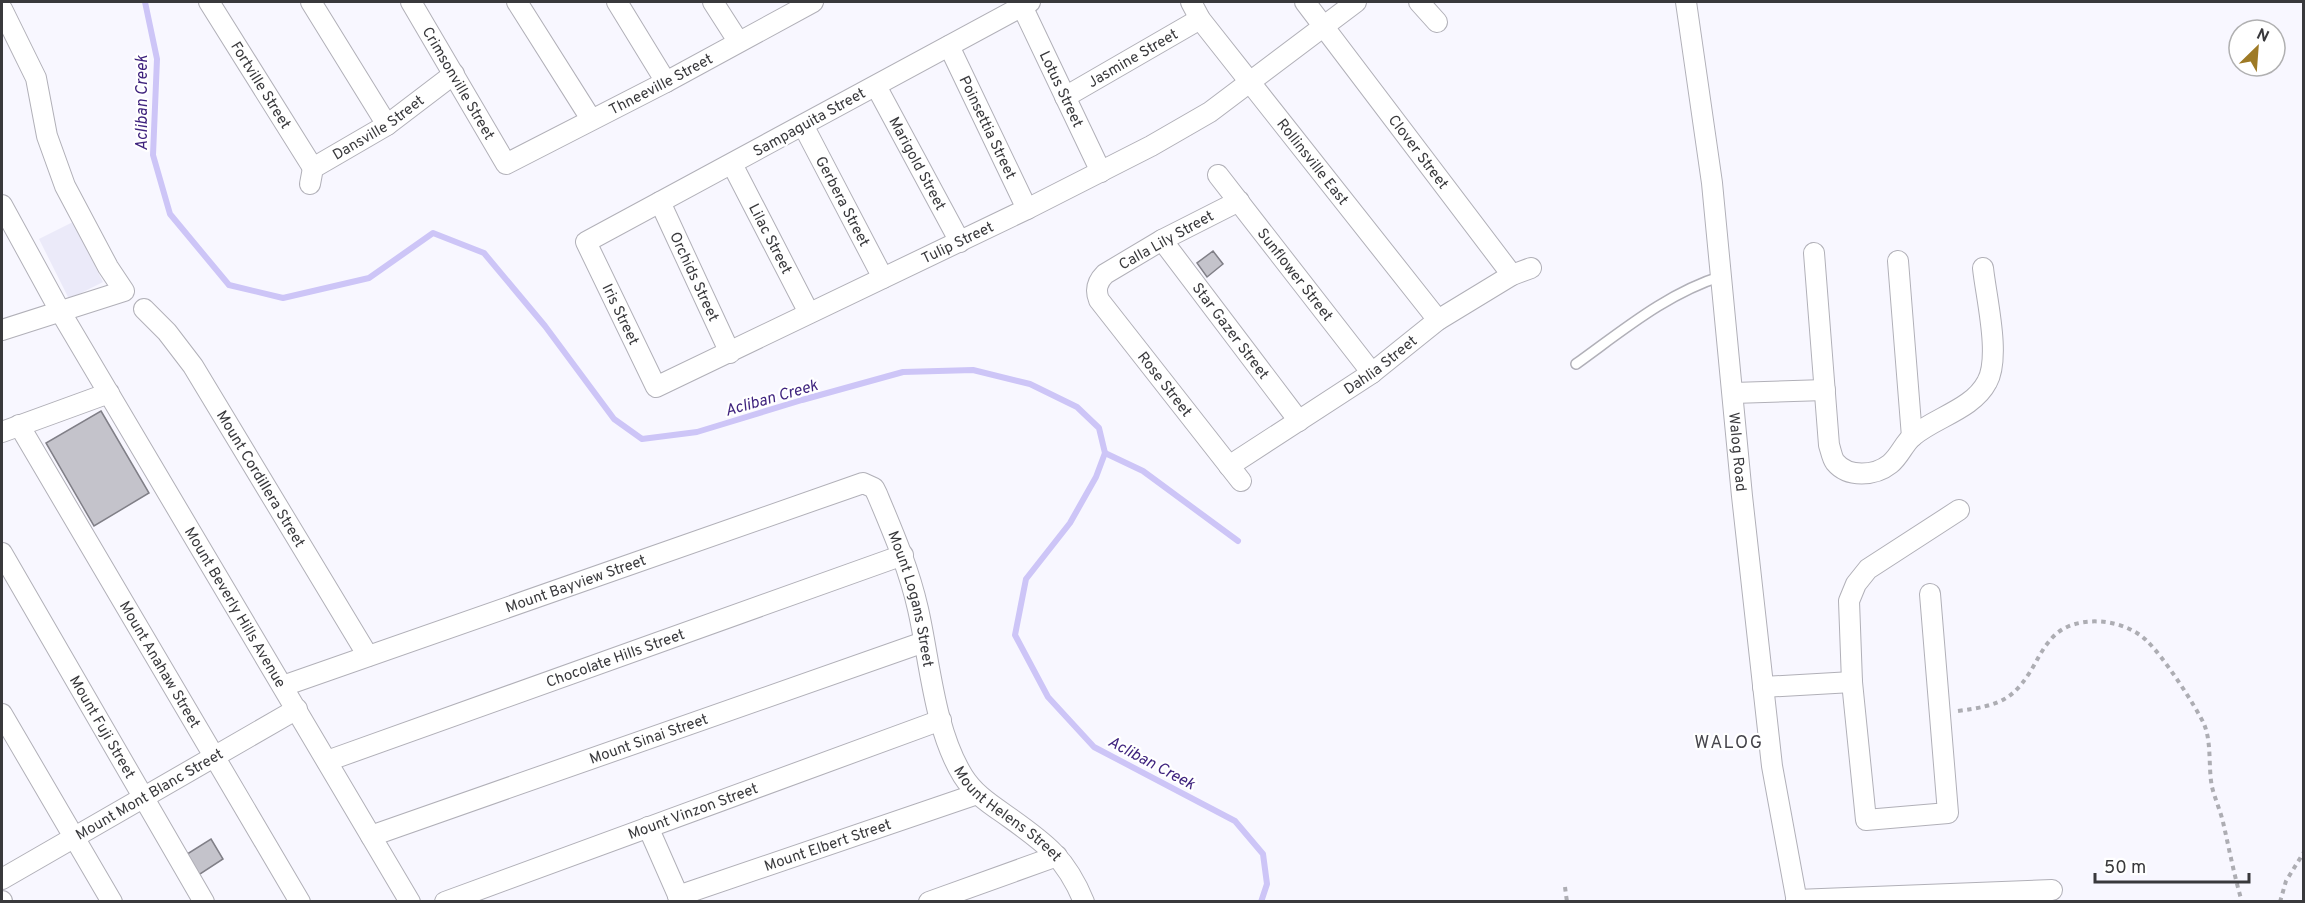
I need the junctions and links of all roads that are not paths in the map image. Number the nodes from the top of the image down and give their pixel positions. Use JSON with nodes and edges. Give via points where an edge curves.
{"nodes":[{"id":1,"x":209,"y":2,"type":"edge"},
{"id":2,"x":311,"y":2,"type":"edge"},
{"id":3,"x":411,"y":2,"type":"edge"},
{"id":4,"x":517,"y":2,"type":"edge"},
{"id":5,"x":617,"y":2,"type":"edge"},
{"id":6,"x":713,"y":2,"type":"edge"},
{"id":7,"x":813,"y":2,"type":"edge"},
{"id":8,"x":1191,"y":2,"type":"edge"},
{"id":9,"x":1305,"y":2,"type":"edge"},
{"id":10,"x":1356,"y":2,"type":"edge"},
{"id":11,"x":1419,"y":2,"type":"edge"},
{"id":12,"x":1686,"y":2,"type":"edge"},
{"id":13,"x":1026,"y":4,"type":"edge"},
{"id":14,"x":2,"y":9,"type":"edge"},
{"id":15,"x":1200,"y":19,"type":"junction"},
{"id":16,"x":1437,"y":22,"type":"dead end"},
{"id":17,"x":1323,"y":27,"type":"junction"},
{"id":18,"x":738,"y":41,"type":"junction"},
{"id":19,"x":949,"y":46,"type":"junction"},
{"id":20,"x":454,"y":75,"type":"junction"},
{"id":21,"x":666,"y":82,"type":"junction"},
{"id":22,"x":1251,"y":83,"type":"junction"},
{"id":23,"x":876,"y":86,"type":"junction"},
{"id":24,"x":1065,"y":98,"type":"junction"},
{"id":25,"x":591,"y":119,"type":"junction"},
{"id":26,"x":387,"y":125,"type":"junction"},
{"id":27,"x":803,"y":125,"type":"junction"},
{"id":28,"x":506,"y":164,"type":"joint"},
{"id":29,"x":732,"y":164,"type":"junction"},
{"id":30,"x":1101,"y":172,"type":"junction"},
{"id":31,"x":1218,"y":175,"type":"dead end"},
{"id":32,"x":311,"y":176,"type":"joint"},
{"id":33,"x":1239,"y":201,"type":"junction"},
{"id":34,"x":660,"y":202,"type":"junction"},
{"id":35,"x":2,"y":205,"type":"edge"},
{"id":36,"x":1027,"y":209,"type":"junction"},
{"id":37,"x":1162,"y":240,"type":"junction"},
{"id":38,"x":586,"y":242,"type":"joint"},
{"id":39,"x":960,"y":242,"type":"junction"},
{"id":40,"x":1814,"y":253,"type":"dead end"},
{"id":41,"x":1898,"y":261,"type":"dead end"},
{"id":42,"x":1531,"y":268,"type":"dead end"},
{"id":43,"x":1983,"y":268,"type":"dead end"},
{"id":44,"x":1512,"y":276,"type":"junction"},
{"id":45,"x":1722,"y":276,"type":"junction"},
{"id":46,"x":884,"y":278,"type":"junction"},
{"id":47,"x":1097,"y":285,"type":"joint"},
{"id":48,"x":144,"y":309,"type":"dead end"},
{"id":49,"x":60,"y":311,"type":"junction"},
{"id":50,"x":809,"y":313,"type":"junction"},
{"id":51,"x":1438,"y":321,"type":"junction"},
{"id":52,"x":2,"y":330,"type":"edge"},
{"id":53,"x":730,"y":353,"type":"junction"},
{"id":54,"x":1576,"y":364,"type":"dead end"},
{"id":55,"x":1372,"y":373,"type":"junction"},
{"id":56,"x":656,"y":387,"type":"joint"},
{"id":57,"x":1825,"y":390,"type":"junction"},
{"id":58,"x":109,"y":393,"type":"junction"},
{"id":59,"x":1732,"y":393,"type":"junction"},
{"id":60,"x":1299,"y":421,"type":"junction"},
{"id":61,"x":10,"y":429,"type":"edge"},
{"id":62,"x":1912,"y":436,"type":"junction"},
{"id":63,"x":1235,"y":474,"type":"joint"},
{"id":64,"x":869,"y":485,"type":"joint"},
{"id":65,"x":1959,"y":510,"type":"dead end"},
{"id":66,"x":2,"y":553,"type":"edge"},
{"id":67,"x":903,"y":555,"type":"junction"},
{"id":68,"x":1930,"y":594,"type":"dead end"},
{"id":69,"x":924,"y":642,"type":"junction"},
{"id":70,"x":368,"y":656,"type":"junction"},
{"id":71,"x":1852,"y":682,"type":"junction"},
{"id":72,"x":283,"y":686,"type":"junction"},
{"id":73,"x":1763,"y":687,"type":"junction"},
{"id":74,"x":297,"y":709,"type":"junction"},
{"id":75,"x":2,"y":714,"type":"edge"},
{"id":76,"x":941,"y":720,"type":"junction"},
{"id":77,"x":213,"y":757,"type":"junction"},
{"id":78,"x":327,"y":761,"type":"junction"},
{"id":79,"x":977,"y":794,"type":"junction"},
{"id":80,"x":143,"y":797,"type":"junction"},
{"id":81,"x":648,"y":827,"type":"junction"},
{"id":82,"x":371,"y":836,"type":"junction"},
{"id":83,"x":74,"y":837,"type":"junction"},
{"id":84,"x":1057,"y":856,"type":"junction"},
{"id":85,"x":2,"y":879,"type":"edge"},
{"id":86,"x":2052,"y":890,"type":"dead end"},
{"id":87,"x":1974,"y":897,"type":"edge"},
{"id":88,"x":679,"y":899,"type":"edge"},
{"id":89,"x":1895,"y":899,"type":"edge"},
{"id":90,"x":1796,"y":901,"type":"edge"},
{"id":91,"x":112,"y":902,"type":"edge"},
{"id":92,"x":204,"y":902,"type":"edge"},
{"id":93,"x":300,"y":902,"type":"edge"},
{"id":94,"x":410,"y":902,"type":"edge"},
{"id":95,"x":445,"y":902,"type":"edge"},
{"id":96,"x":929,"y":902,"type":"edge"},
{"id":97,"x":1084,"y":902,"type":"edge"}],
"edges":[{"from":1,"to":32,"type":"street","name":"Fortville Street"},
{"from":2,"to":26,"type":"street"},
{"from":3,"to":20,"type":"street","name":"Crimsonville Street"},
{"from":4,"to":25,"type":"street"},
{"from":5,"to":21,"type":"street"},
{"from":6,"to":18,"type":"street"},
{"from":7,"to":18,"type":"street","name":"Thneeville Street"},
{"from":8,"to":15,"type":"street","name":"Rollinsville East"},
{"from":9,"to":17,"type":"street","name":"Clover Street"},
{"from":10,"to":17,"type":"street","name":"Tulip Street"},
{"from":11,"to":16,"type":"street"},
{"from":12,"to":45,"type":"street","name":"Walog Road"},
{"from":13,"to":19,"type":"street","name":"Sampaguita Street"},
{"from":13,"to":24,"type":"street","name":"Lotus Street"},
{"from":14,"to":49,"type":"street","via":[[36,78],[47,136],[65,186],[124,291]]},
{"from":15,"to":22,"type":"street","name":"Rollinsville East"},
{"from":15,"to":24,"type":"street","name":"Jasmine Street"},
{"from":17,"to":22,"type":"street","name":"Tulip Street"},
{"from":17,"to":44,"type":"street","name":"Clover Street"},
{"from":18,"to":21,"type":"street","name":"Thneeville Street"},
{"from":19,"to":23,"type":"street","name":"Sampaguita Street"},
{"from":19,"to":36,"type":"street","name":"Poinsettia Street"},
{"from":20,"to":26,"type":"street","name":"Dansville Street"},
{"from":20,"to":28,"type":"street","name":"Crimsonville Street"},
{"from":21,"to":25,"type":"street","name":"Thneeville Street"},
{"from":22,"to":30,"type":"street","name":"Tulip Street","via":[[1210,112]]},
{"from":22,"to":51,"type":"street","name":"Rollinsville East"},
{"from":23,"to":27,"type":"street","name":"Sampaguita Street"},
{"from":23,"to":39,"type":"street","name":"Marigold Street"},
{"from":24,"to":30,"type":"street","name":"Lotus Street"},
{"from":25,"to":28,"type":"street","name":"Thneeville Street"},
{"from":26,"to":32,"type":"street","name":"Dansville Street"},
{"from":27,"to":29,"type":"street","name":"Sampaguita Street"},
{"from":27,"to":46,"type":"street","name":"Gerbera Street"},
{"from":29,"to":34,"type":"street","name":"Sampaguita Street"},
{"from":29,"to":50,"type":"street","name":"Lilac Street"},
{"from":30,"to":36,"type":"street","name":"Tulip Street"},
{"from":31,"to":33,"type":"street","name":"Sunflower Street"},
{"from":33,"to":37,"type":"street","name":"Calla Lily Street"},
{"from":33,"to":55,"type":"street","name":"Sunflower Street"},
{"from":34,"to":38,"type":"street","name":"Sampaguita Street"},
{"from":34,"to":53,"type":"street","name":"Orchids Street"},
{"from":35,"to":49,"type":"street","name":"Mount Beverly Hills Avenue"},
{"from":36,"to":39,"type":"street","name":"Tulip Street"},
{"from":37,"to":47,"type":"street","name":"Calla Lily Street","via":[[1105,274]]},
{"from":37,"to":60,"type":"street","name":"Star Gazer Street"},
{"from":38,"to":56,"type":"street","name":"Iris Street"},
{"from":39,"to":46,"type":"street","name":"Tulip Street"},
{"from":40,"to":57,"type":"street"},
{"from":41,"to":62,"type":"street"},
{"from":42,"to":44,"type":"street","name":"Dahlia Street"},
{"from":43,"to":62,"type":"street","via":[[1994,351],[1988,381],[1971,400]]},
{"from":44,"to":51,"type":"street","name":"Dahlia Street"},
{"from":45,"to":54,"type":"lane","via":[[1668,299]]},
{"from":45,"to":59,"type":"street","name":"Walog Road"},
{"from":46,"to":50,"type":"street","name":"Tulip Street"},
{"from":47,"to":63,"type":"street","name":"Rose Street","via":[[1099,300]]},
{"from":48,"to":70,"type":"street","name":"Mount Cordillera Street","via":[[188,358]]},
{"from":49,"to":52,"type":"street"},
{"from":49,"to":58,"type":"street","name":"Mount Beverly Hills Avenue"},
{"from":50,"to":53,"type":"street","name":"Tulip Street"},
{"from":51,"to":55,"type":"street","name":"Dahlia Street"},
{"from":53,"to":56,"type":"street","name":"Tulip Street"},
{"from":55,"to":60,"type":"street","name":"Dahlia Street"},
{"from":57,"to":59,"type":"street"},
{"from":57,"to":62,"type":"street","via":[[1829,445],[1833,461],[1842,469],[1875,472],[1901,453]]},
{"from":58,"to":61,"type":"street"},
{"from":58,"to":72,"type":"street","name":"Mount Beverly Hills Avenue"},
{"from":59,"to":73,"type":"street","name":"Walog Road"},
{"from":60,"to":63,"type":"street","name":"Dahlia Street"},
{"from":61,"to":77,"type":"street","name":"Mount Anahaw Street"},
{"from":64,"to":67,"type":"street","name":"Mount Logans Street","via":[[877,494]]},
{"from":64,"to":70,"type":"street","name":"Mount Bayview Street","via":[[856,484]]},
{"from":65,"to":71,"type":"street","via":[[1868,569],[1856,584],[1849,601]]},
{"from":66,"to":80,"type":"street","name":"Mount Fuji Street"},
{"from":67,"to":69,"type":"street","name":"Mount Logans Street"},
{"from":67,"to":78,"type":"street","name":"Chocolate Hills Street"},
{"from":68,"to":71,"type":"street","via":[[1948,813],[1866,820]]},
{"from":69,"to":76,"type":"street","name":"Mount Logans Street"},
{"from":69,"to":82,"type":"street","name":"Mount Sinai Street"},
{"from":70,"to":72,"type":"street","name":"Mount Bayview Street"},
{"from":71,"to":73,"type":"street"},
{"from":72,"to":74,"type":"street","name":"Mount Beverly Hills Avenue"},
{"from":73,"to":90,"type":"street","name":"Walog Road","via":[[1779,813]]},
{"from":74,"to":77,"type":"street","name":"Mount Mont Blanc Street"},
{"from":74,"to":78,"type":"street","name":"Mount Beverly Hills Avenue"},
{"from":75,"to":83,"type":"street"},
{"from":76,"to":79,"type":"street","name":"Mount Helens Street","via":[[957,764]]},
{"from":76,"to":81,"type":"street","name":"Mount Vinzon Street"},
{"from":77,"to":80,"type":"street","name":"Mount Mont Blanc Street"},
{"from":77,"to":93,"type":"street","name":"Mount Anahaw Street"},
{"from":78,"to":82,"type":"street","name":"Mount Beverly Hills Avenue"},
{"from":79,"to":84,"type":"street","name":"Mount Helens Street"},
{"from":79,"to":88,"type":"street","name":"Mount Elbert Street"},
{"from":80,"to":83,"type":"street","name":"Mount Mont Blanc Street"},
{"from":80,"to":92,"type":"street","name":"Mount Fuji Street"},
{"from":81,"to":88,"type":"street"},
{"from":81,"to":95,"type":"street","name":"Mount Vinzon Street"},
{"from":82,"to":94,"type":"street","name":"Mount Beverly Hills Avenue"},
{"from":83,"to":85,"type":"street","name":"Mount Mont Blanc Street"},
{"from":83,"to":91,"type":"street"},
{"from":84,"to":96,"type":"street"},
{"from":84,"to":97,"type":"street","name":"Mount Helens Street","via":[[1069,869]]},
{"from":86,"to":87,"type":"street"},
{"from":87,"to":89,"type":"street"},
{"from":89,"to":90,"type":"street"}]}
